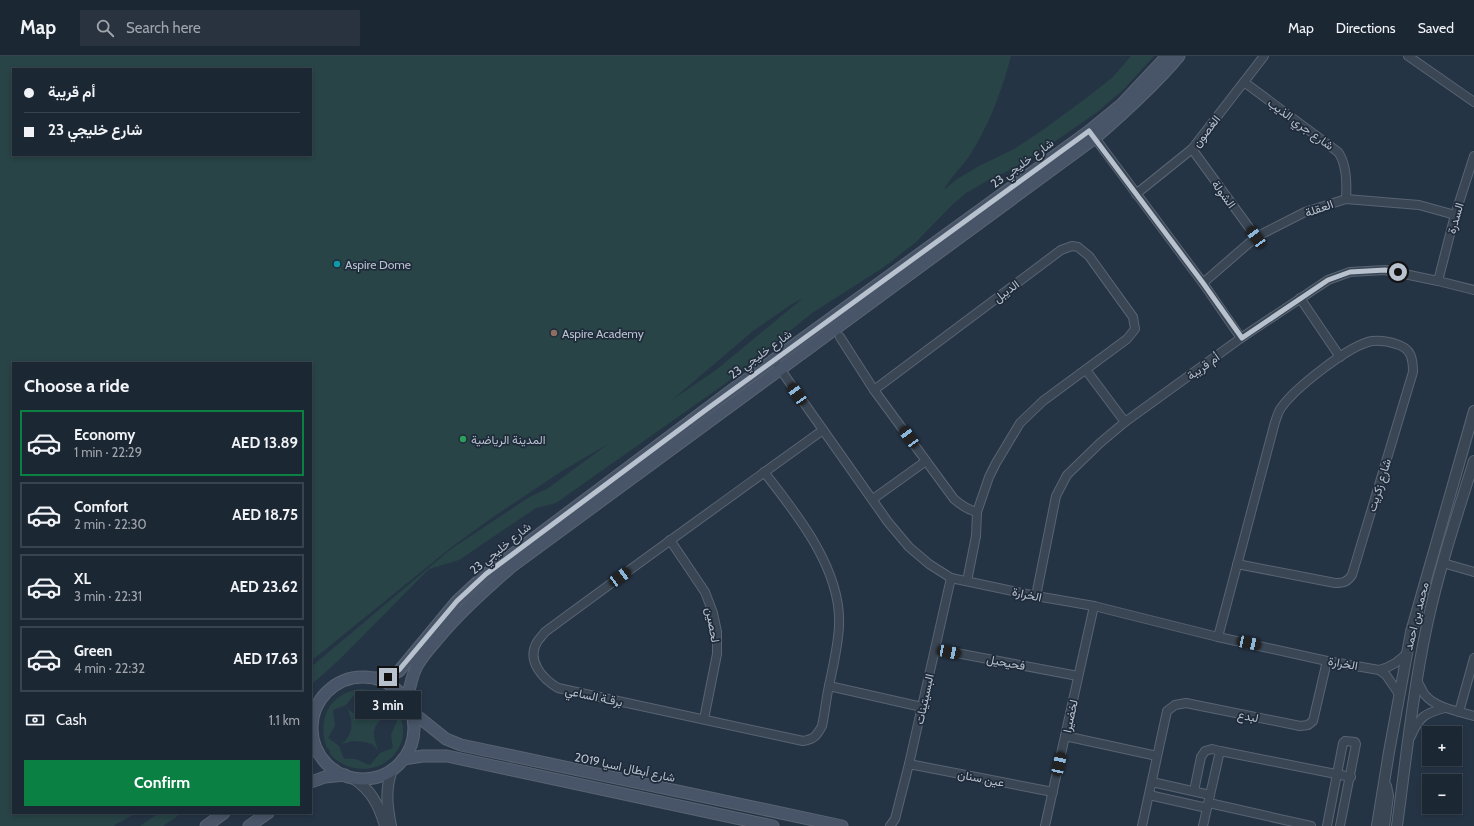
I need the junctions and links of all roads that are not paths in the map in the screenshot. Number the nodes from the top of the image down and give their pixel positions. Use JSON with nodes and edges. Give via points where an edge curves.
{"nodes":[{"id":1,"x":1167,"y":56,"type":"edge"},
{"id":2,"x":1179,"y":56,"type":"edge"},
{"id":3,"x":1264,"y":56,"type":"edge"},
{"id":4,"x":1408,"y":56,"type":"edge"},
{"id":5,"x":1244,"y":82,"type":"junction"},
{"id":6,"x":1474,"y":102,"type":"edge"},
{"id":7,"x":1092,"y":134,"type":"junction"},
{"id":8,"x":1192,"y":149,"type":"junction"},
{"id":9,"x":1474,"y":156,"type":"edge"},
{"id":10,"x":1136,"y":194,"type":"junction"},
{"id":11,"x":1346,"y":199,"type":"junction"},
{"id":12,"x":1455,"y":215,"type":"junction"},
{"id":13,"x":1256,"y":237,"type":"junction"},
{"id":14,"x":1438,"y":280,"type":"junction"},
{"id":15,"x":1203,"y":283,"type":"junction"},
{"id":16,"x":1474,"y":290,"type":"edge"},
{"id":17,"x":1300,"y":298,"type":"junction"},
{"id":18,"x":840,"y":337,"type":"dead end"},
{"id":19,"x":1242,"y":338,"type":"junction"},
{"id":20,"x":1340,"y":357,"type":"junction"},
{"id":21,"x":777,"y":365,"type":"junction"},
{"id":22,"x":1086,"y":370,"type":"junction"},
{"id":23,"x":874,"y":390,"type":"junction"},
{"id":24,"x":1474,"y":411,"type":"edge"},
{"id":25,"x":1125,"y":422,"type":"junction"},
{"id":26,"x":823,"y":430,"type":"junction"},
{"id":27,"x":926,"y":461,"type":"junction"},
{"id":28,"x":1474,"y":461,"type":"edge"},
{"id":29,"x":764,"y":472,"type":"junction"},
{"id":30,"x":873,"y":500,"type":"junction"},
{"id":31,"x":977,"y":512,"type":"junction"},
{"id":32,"x":557,"y":526,"type":"junction"},
{"id":33,"x":670,"y":540,"type":"junction"},
{"id":34,"x":1443,"y":563,"type":"junction"},
{"id":35,"x":1236,"y":564,"type":"junction"},
{"id":36,"x":1474,"y":572,"type":"edge"},
{"id":37,"x":951,"y":578,"type":"junction"},
{"id":38,"x":967,"y":581,"type":"junction"},
{"id":39,"x":1036,"y":596,"type":"junction"},
{"id":40,"x":1094,"y":606,"type":"junction"},
{"id":41,"x":1218,"y":636,"type":"junction"},
{"id":42,"x":935,"y":649,"type":"junction"},
{"id":43,"x":1407,"y":653,"type":"junction"},
{"id":44,"x":1474,"y":658,"type":"edge"},
{"id":45,"x":1327,"y":661,"type":"junction"},
{"id":46,"x":1378,"y":670,"type":"junction"},
{"id":47,"x":1078,"y":676,"type":"junction"},
{"id":48,"x":376,"y":678,"type":"junction"},
{"id":49,"x":1417,"y":681,"type":"junction"},
{"id":50,"x":829,"y":686,"type":"junction"},
{"id":51,"x":1399,"y":694,"type":"junction"},
{"id":52,"x":409,"y":707,"type":"junction"},
{"id":53,"x":922,"y":707,"type":"junction"},
{"id":54,"x":1445,"y":708,"type":"junction"},
{"id":55,"x":1459,"y":712,"type":"junction"},
{"id":56,"x":1474,"y":716,"type":"edge"},
{"id":57,"x":704,"y":719,"type":"junction"},
{"id":58,"x":312,"y":731,"type":"edge"},
{"id":59,"x":1066,"y":736,"type":"junction"},
{"id":60,"x":1408,"y":744,"type":"junction"},
{"id":61,"x":1220,"y":751,"type":"junction"},
{"id":62,"x":1157,"y":756,"type":"junction"},
{"id":63,"x":403,"y":759,"type":"junction"},
{"id":64,"x":910,"y":764,"type":"junction"},
{"id":65,"x":392,"y":770,"type":"junction"},
{"id":66,"x":1338,"y":775,"type":"junction"},
{"id":67,"x":349,"y":777,"type":"junction"},
{"id":68,"x":1351,"y":778,"type":"junction"},
{"id":69,"x":312,"y":782,"type":"edge"},
{"id":70,"x":1152,"y":782,"type":"junction"},
{"id":71,"x":1384,"y":782,"type":"junction"},
{"id":72,"x":1194,"y":791,"type":"junction"},
{"id":73,"x":1053,"y":792,"type":"junction"},
{"id":74,"x":1149,"y":795,"type":"junction"},
{"id":75,"x":1209,"y":802,"type":"junction"},
{"id":76,"x":223,"y":814,"type":"edge"},
{"id":77,"x":267,"y":814,"type":"edge"},
{"id":78,"x":896,"y":822,"type":"edge"},
{"id":79,"x":206,"y":826,"type":"edge"},
{"id":80,"x":249,"y":826,"type":"edge"},
{"id":81,"x":385,"y":826,"type":"edge"},
{"id":82,"x":391,"y":826,"type":"edge"},
{"id":83,"x":773,"y":826,"type":"edge"},
{"id":84,"x":842,"y":826,"type":"edge"},
{"id":85,"x":890,"y":826,"type":"edge"},
{"id":86,"x":1045,"y":826,"type":"edge"},
{"id":87,"x":1142,"y":826,"type":"edge"},
{"id":88,"x":1203,"y":826,"type":"edge"},
{"id":89,"x":1311,"y":826,"type":"edge"},
{"id":90,"x":1327,"y":826,"type":"edge"},
{"id":91,"x":1340,"y":826,"type":"edge"},
{"id":92,"x":1377,"y":826,"type":"edge"},
{"id":93,"x":1384,"y":826,"type":"edge"},
{"id":94,"x":1397,"y":826,"type":"edge"}],
"edges":[{"from":1,"to":7,"type":"main road","name":"شارع خليجي 23"},
{"from":2,"to":7,"type":"main road","name":"شارع خليجي 23","via":[[1125,112]]},
{"from":3,"to":5,"type":"street","name":"الغصون"},
{"from":4,"to":6,"type":"street"},
{"from":5,"to":8,"type":"street","name":"الغصون"},
{"from":5,"to":11,"type":"street","name":"شارع جري الذيب","via":[[1338,152],[1343,158]]},
{"from":7,"to":10,"type":"street"},
{"from":7,"to":21,"type":"main road","name":"شارع خليجي 23"},
{"from":8,"to":10,"type":"street","name":"الغصون"},
{"from":8,"to":13,"type":"street","name":"الشولة"},
{"from":9,"to":12,"type":"street","name":"السدرة"},
{"from":10,"to":15,"type":"street"},
{"from":11,"to":12,"type":"street","name":"العقلة","via":[[1419,205]]},
{"from":11,"to":13,"type":"street","name":"العقلة","via":[[1305,212]]},
{"from":12,"to":14,"type":"street","name":"السدرة"},
{"from":13,"to":15,"type":"street","name":"العقلة"},
{"from":14,"to":16,"type":"street","name":"أم قريبة"},
{"from":14,"to":17,"type":"street","name":"أم قريبة","via":[[1385,270],[1350,272],[1328,280]]},
{"from":15,"to":19,"type":"street"},
{"from":17,"to":19,"type":"street","name":"أم قريبة"},
{"from":17,"to":20,"type":"street"},
{"from":18,"to":23,"type":"street"},
{"from":19,"to":25,"type":"street","name":"أم قريبة"},
{"from":20,"to":35,"type":"street","name":"شارع زكريت","via":[[1300,388],[1281,408],[1274,422]]},
{"from":20,"to":35,"type":"street","name":"شارع زكريت","via":[[1371,341],[1385,341],[1408,350],[1413,359],[1413,372],[1352,575],[1348,581],[1335,583]]},
{"from":21,"to":26,"type":"street","name":"الخرارة"},
{"from":21,"to":32,"type":"main road","name":"شارع خليجي 23"},
{"from":22,"to":23,"type":"street","name":"الديبل","via":[[1127,339],[1135,329],[1133,317],[1089,256],[1078,247],[1072,246],[1061,250]]},
{"from":22,"to":25,"type":"street"},
{"from":22,"to":31,"type":"street","name":"الديبل","via":[[1043,401],[1020,423],[989,477]]},
{"from":23,"to":27,"type":"street"},
{"from":24,"to":43,"type":"street","name":"محمد بن احمد","via":[[1419,600]]},
{"from":25,"to":39,"type":"street","name":"أم قريبة","via":[[1100,443],[1063,482],[1056,496]]},
{"from":26,"to":29,"type":"street","name":"برقـة الساعي"},
{"from":26,"to":30,"type":"street","name":"الخرارة"},
{"from":27,"to":30,"type":"street"},
{"from":27,"to":31,"type":"street","via":[[954,499]]},
{"from":28,"to":34,"type":"street","name":"محمد بن احمد"},
{"from":29,"to":33,"type":"street","name":"برقـة الساعي"},
{"from":29,"to":50,"type":"street","name":"برقـة الساعي","via":[[808,532],[831,579],[838,607],[839,625],[837,651]]},
{"from":30,"to":37,"type":"street","name":"الخرارة","via":[[909,547]]},
{"from":31,"to":38,"type":"street","name":"الديبل","via":[[976,536]]},
{"from":32,"to":48,"type":"main road","name":"شارع خليجي 23","via":[[486,574],[457,601],[399,670],[388,677]]},
{"from":32,"to":52,"type":"main road","name":"شارع خليجي 23","via":[[478,596],[445,630],[417,666],[412,677]]},
{"from":33,"to":57,"type":"street","name":"لحصين","via":[[705,592],[717,632],[718,654]]},
{"from":33,"to":57,"type":"street","name":"برقـة الساعي","via":[[545,632],[537,642],[534,652],[539,673],[558,688]]},
{"from":34,"to":36,"type":"street"},
{"from":34,"to":49,"type":"street","name":"محمد بن احمد","via":[[1427,625]]},
{"from":35,"to":41,"type":"street","name":"شارع زكريت"},
{"from":37,"to":38,"type":"street","name":"الخرارة"},
{"from":37,"to":42,"type":"street","name":"البسيتينات"},
{"from":38,"to":39,"type":"street","name":"الخرارة"},
{"from":39,"to":40,"type":"street","name":"الخرارة"},
{"from":40,"to":41,"type":"street","name":"الخرارة"},
{"from":40,"to":47,"type":"street","name":"لخضيرا"},
{"from":41,"to":45,"type":"street","name":"الخرارة"},
{"from":42,"to":47,"type":"street","name":"فحيحيل"},
{"from":42,"to":53,"type":"street","name":"البسيتينات"},
{"from":43,"to":46,"type":"street","via":[[1390,667]]},
{"from":43,"to":51,"type":"street","name":"محمد بن احمد"},
{"from":44,"to":55,"type":"street"},
{"from":45,"to":46,"type":"street","name":"الخرارة"},
{"from":45,"to":62,"type":"street","name":"لبدع","via":[[1313,720],[1308,725],[1300,726],[1186,704],[1174,705],[1167,711]]},
{"from":46,"to":51,"type":"street","via":[[1386,675]]},
{"from":47,"to":59,"type":"street","name":"لخضيرا"},
{"from":48,"to":52,"type":"main road","via":[[394,687]]},
{"from":48,"to":58,"type":"main road","via":[[349,679],[328,691],[316,710]]},
{"from":49,"to":54,"type":"street","via":[[1424,694]]},
{"from":49,"to":60,"type":"street","name":"محمد بن احمد"},
{"from":50,"to":53,"type":"street"},
{"from":50,"to":57,"type":"street","name":"برقـة الساعي","via":[[822,726],[812,740],[803,741]]},
{"from":51,"to":71,"type":"street","name":"محمد بن احمد"},
{"from":52,"to":63,"type":"main road","via":[[413,719],[413,736]]},
{"from":52,"to":84,"type":"main road","name":"شارع أبطال اسيا 2019","via":[[446,739],[461,745]]},
{"from":53,"to":64,"type":"street","name":"البسيتينات"},
{"from":54,"to":55,"type":"street"},
{"from":54,"to":60,"type":"street","via":[[1423,716],[1415,726]]},
{"from":55,"to":56,"type":"street"},
{"from":58,"to":67,"type":"main road","via":[[315,745],[322,758],[332,768]]},
{"from":59,"to":62,"type":"street"},
{"from":59,"to":73,"type":"street","name":"لخضيرا"},
{"from":60,"to":94,"type":"street","name":"محمد بن احمد"},
{"from":61,"to":66,"type":"street"},
{"from":61,"to":72,"type":"street","via":[[1205,751],[1201,757]]},
{"from":61,"to":75,"type":"street"},
{"from":62,"to":70,"type":"street","name":"لبدع"},
{"from":63,"to":65,"type":"main road"},
{"from":63,"to":83,"type":"main road","via":[[447,756]]},
{"from":64,"to":73,"type":"street","name":"عين سنان"},
{"from":64,"to":78,"type":"street","name":"البسيتينات"},
{"from":65,"to":67,"type":"main road","via":[[370,778]]},
{"from":65,"to":82,"type":"street","via":[[387,798]]},
{"from":66,"to":68,"type":"street"},
{"from":66,"to":68,"type":"street","via":[[1343,743],[1355,742]]},
{"from":66,"to":90,"type":"street"},
{"from":67,"to":69,"type":"main road","via":[[325,777]]},
{"from":67,"to":81,"type":"street","via":[[365,787],[374,798]]},
{"from":68,"to":91,"type":"street"},
{"from":70,"to":72,"type":"street"},
{"from":70,"to":74,"type":"street","name":"لبدع"},
{"from":71,"to":92,"type":"street","name":"محمد بن احمد"},
{"from":71,"to":93,"type":"street","via":[[1388,796]]},
{"from":72,"to":75,"type":"street"},
{"from":73,"to":86,"type":"street","name":"لخضيرا"},
{"from":74,"to":75,"type":"street"},
{"from":74,"to":87,"type":"street","name":"لبدع"},
{"from":75,"to":88,"type":"street"},
{"from":75,"to":89,"type":"street"},
{"from":76,"to":79,"type":"main road"},
{"from":77,"to":80,"type":"main road"},
{"from":78,"to":85,"type":"street","name":"البسيتينات"}]}
